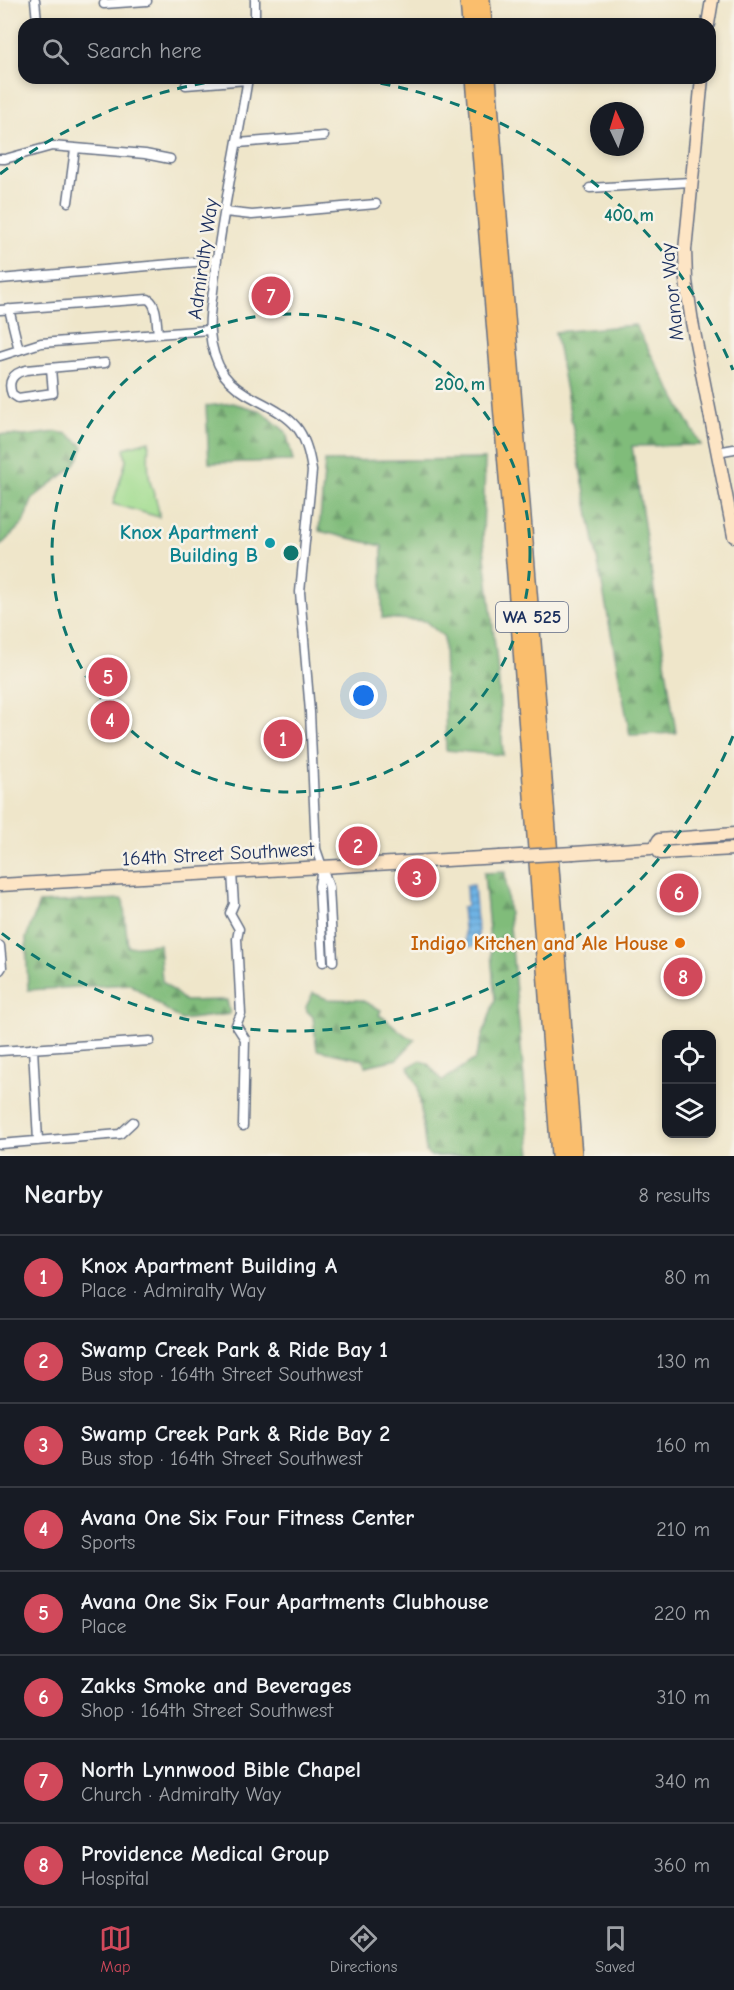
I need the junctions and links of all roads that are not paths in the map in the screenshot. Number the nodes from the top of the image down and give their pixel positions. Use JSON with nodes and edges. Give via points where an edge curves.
{"nodes":[{"id":1,"x":35,"y":0,"type":"edge"},
{"id":2,"x":255,"y":0,"type":"edge"},
{"id":3,"x":468,"y":0,"type":"edge"},
{"id":4,"x":482,"y":0,"type":"edge"},
{"id":5,"x":712,"y":0,"type":"edge"},
{"id":6,"x":126,"y":1,"type":"edge"},
{"id":7,"x":147,"y":1,"type":"edge"},
{"id":8,"x":104,"y":4,"type":"dead end"},
{"id":9,"x":37,"y":18,"type":"edge"},
{"id":10,"x":255,"y":18,"type":"edge"},
{"id":11,"x":470,"y":18,"type":"edge"},
{"id":12,"x":484,"y":18,"type":"edge"},
{"id":13,"x":709,"y":18,"type":"edge"},
{"id":14,"x":196,"y":84,"type":"edge"},
{"id":15,"x":247,"y":84,"type":"edge"},
{"id":16,"x":474,"y":84,"type":"edge"},
{"id":17,"x":488,"y":84,"type":"edge"},
{"id":18,"x":701,"y":84,"type":"edge"},
{"id":19,"x":186,"y":85,"type":"dead end"},
{"id":20,"x":324,"y":136,"type":"dead end"},
{"id":21,"x":237,"y":143,"type":"junction"},
{"id":22,"x":75,"y":149,"type":"junction"},
{"id":23,"x":0,"y":159,"type":"edge"},
{"id":24,"x":170,"y":159,"type":"dead end"},
{"id":25,"x":690,"y":182,"type":"junction"},
{"id":26,"x":590,"y":188,"type":"dead end"},
{"id":27,"x":68,"y":202,"type":"dead end"},
{"id":28,"x":376,"y":204,"type":"dead end"},
{"id":29,"x":225,"y":212,"type":"junction"},
{"id":30,"x":217,"y":260,"type":"junction"},
{"id":31,"x":0,"y":279,"type":"edge"},
{"id":32,"x":4,"y":309,"type":"edge"},
{"id":33,"x":209,"y":330,"type":"junction"},
{"id":34,"x":158,"y":333,"type":"junction"},
{"id":35,"x":19,"y":350,"type":"junction"},
{"id":36,"x":0,"y":356,"type":"edge"},
{"id":37,"x":105,"y":363,"type":"dead end"},
{"id":38,"x":51,"y":368,"type":"junction"},
{"id":39,"x":734,"y":449,"type":"edge"},
{"id":40,"x":717,"y":452,"type":"junction"},
{"id":41,"x":734,"y":536,"type":"edge"},
{"id":42,"x":734,"y":834,"type":"edge"},
{"id":43,"x":655,"y":847,"type":"junction"},
{"id":44,"x":734,"y":849,"type":"edge"},
{"id":45,"x":322,"y":867,"type":"junction"},
{"id":46,"x":232,"y":873,"type":"junction"},
{"id":47,"x":0,"y":885,"type":"edge"},
{"id":48,"x":0,"y":946,"type":"edge"},
{"id":49,"x":333,"y":961,"type":"dead end"},
{"id":50,"x":323,"y":962,"type":"dead end"},
{"id":51,"x":0,"y":970,"type":"edge"},
{"id":52,"x":150,"y":1041,"type":"dead end"},
{"id":53,"x":33,"y":1048,"type":"junction"},
{"id":54,"x":0,"y":1051,"type":"edge"},
{"id":55,"x":133,"y":1122,"type":"dead end"},
{"id":56,"x":243,"y":1126,"type":"dead end"},
{"id":57,"x":38,"y":1141,"type":"junction"},
{"id":58,"x":0,"y":1144,"type":"edge"},
{"id":59,"x":559,"y":1156,"type":"edge"},
{"id":60,"x":574,"y":1156,"type":"edge"}],
"edges":[{"from":1,"to":9,"type":"street"},
{"from":2,"to":10,"type":"street"},
{"from":3,"to":11,"type":"highway"},
{"from":4,"to":12,"type":"highway"},
{"from":5,"to":13,"type":"main road"},
{"from":6,"to":7,"type":"street"},
{"from":6,"to":8,"type":"street"},
{"from":14,"to":19,"type":"street"},
{"from":15,"to":21,"type":"street","name":"Admiralty Way"},
{"from":16,"to":59,"type":"highway","number":"WA 525"},
{"from":17,"to":60,"type":"highway","number":"WA 525"},
{"from":18,"to":25,"type":"main road","name":"Manor Way"},
{"from":20,"to":21,"type":"street"},
{"from":21,"to":29,"type":"street","name":"Admiralty Way"},
{"from":22,"to":23,"type":"street","via":[[52,146]]},
{"from":22,"to":24,"type":"street"},
{"from":22,"to":27,"type":"street"},
{"from":25,"to":26,"type":"street"},
{"from":25,"to":40,"type":"main road","name":"Manor Way","via":[[686,281]]},
{"from":28,"to":29,"type":"street","via":[[252,214]]},
{"from":29,"to":30,"type":"street","name":"Admiralty Way"},
{"from":30,"to":31,"type":"street"},
{"from":30,"to":33,"type":"street","name":"Admiralty Way"},
{"from":32,"to":34,"type":"street","via":[[148,298],[154,305]]},
{"from":32,"to":35,"type":"street"},
{"from":33,"to":34,"type":"street"},
{"from":33,"to":45,"type":"street","name":"Admiralty Way","via":[[225,376],[243,393],[283,413],[306,440],[310,456],[312,471],[300,592],[316,849]]},
{"from":34,"to":35,"type":"street","via":[[41,344]]},
{"from":35,"to":36,"type":"street"},
{"from":37,"to":38,"type":"street"},
{"from":38,"to":38,"type":"street","via":[[53,393],[18,398],[12,394],[13,375]]},
{"from":39,"to":40,"type":"street"},
{"from":40,"to":41,"type":"main road","name":"Manor Way"},
{"from":42,"to":43,"type":"main road","name":"164th Street Southwest","via":[[659,840]]},
{"from":43,"to":44,"type":"main road","name":"164th Street Southwest","via":[[660,853]]},
{"from":43,"to":45,"type":"main road","name":"164th Street Southwest","bridge":true},
{"from":45,"to":46,"type":"main road","name":"164th Street Southwest"},
{"from":45,"to":49,"type":"street","name":"Admiralty Way","via":[[328,887]]},
{"from":45,"to":50,"type":"street","via":[[319,887]]},
{"from":46,"to":47,"type":"main road","name":"164th Street Southwest"},
{"from":46,"to":56,"type":"street","via":[[234,904],[230,913],[239,929],[241,1014],[236,1025],[245,1039]]},
{"from":48,"to":51,"type":"street"},
{"from":52,"to":53,"type":"street"},
{"from":53,"to":54,"type":"street"},
{"from":53,"to":57,"type":"street"},
{"from":55,"to":57,"type":"street","via":[[120,1134]]},
{"from":57,"to":58,"type":"street"}]}
